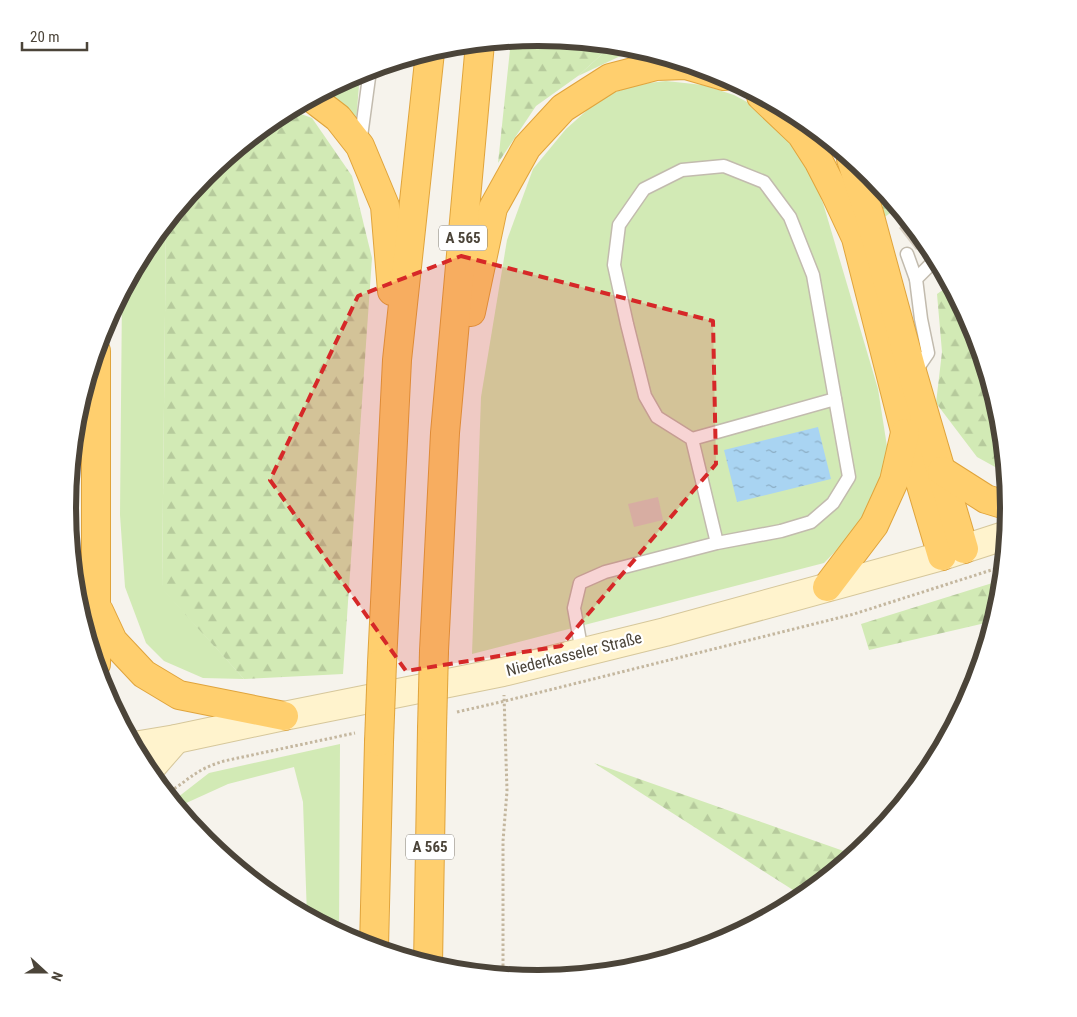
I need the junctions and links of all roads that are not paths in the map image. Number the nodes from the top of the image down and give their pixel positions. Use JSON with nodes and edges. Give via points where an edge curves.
{"nodes":[{"id":1,"x":479,"y":50,"type":"edge"},
{"id":2,"x":429,"y":60,"type":"edge"},
{"id":3,"x":669,"y":66,"type":"edge"},
{"id":4,"x":369,"y":79,"type":"edge"},
{"id":5,"x":318,"y":102,"type":"edge"},
{"id":6,"x":780,"y":114,"type":"edge"},
{"id":7,"x":360,"y":146,"type":"junction"},
{"id":8,"x":856,"y":173,"type":"edge"},
{"id":9,"x":907,"y":254,"type":"dead end"},
{"id":10,"x":931,"y":264,"type":"edge"},
{"id":11,"x":916,"y":279,"type":"junction"},
{"id":12,"x":397,"y":360,"type":"junction"},
{"id":13,"x":913,"y":375,"type":"junction"},
{"id":14,"x":95,"y":378,"type":"edge"},
{"id":15,"x":835,"y":399,"type":"junction"},
{"id":16,"x":905,"y":431,"type":"junction"},
{"id":17,"x":445,"y":433,"type":"junction"},
{"id":18,"x":692,"y":439,"type":"junction"},
{"id":19,"x":942,"y":471,"type":"junction"},
{"id":20,"x":1001,"y":504,"type":"edge"},
{"id":21,"x":1000,"y":536,"type":"edge"},
{"id":22,"x":717,"y":543,"type":"junction"},
{"id":23,"x":953,"y":552,"type":"junction"},
{"id":24,"x":827,"y":588,"type":"junction"},
{"id":25,"x":90,"y":616,"type":"edge"},
{"id":26,"x":582,"y":652,"type":"junction"},
{"id":27,"x":284,"y":716,"type":"junction"},
{"id":28,"x":176,"y":739,"type":"junction"},
{"id":29,"x":141,"y":745,"type":"edge"},
{"id":30,"x":154,"y":765,"type":"edge"},
{"id":31,"x":374,"y":940,"type":"edge"},
{"id":32,"x":428,"y":957,"type":"edge"}],
"edges":[{"from":1,"to":17,"type":"highway","number":"A 565"},
{"from":2,"to":12,"type":"highway"},
{"from":3,"to":17,"type":"highway","via":[[610,78],[563,108],[528,147],[493,208]]},
{"from":4,"to":7,"type":"lane"},
{"from":5,"to":7,"type":"highway","via":[[338,118]]},
{"from":6,"to":16,"type":"highway","via":[[800,134],[819,162],[856,238]]},
{"from":7,"to":12,"type":"highway","via":[[385,206]]},
{"from":8,"to":13,"type":"highway"},
{"from":9,"to":11,"type":"lane"},
{"from":10,"to":11,"type":"lane"},
{"from":11,"to":13,"type":"lane","via":[[928,353]]},
{"from":12,"to":31,"type":"highway","bridge":true,"via":[[382,663]]},
{"from":13,"to":19,"type":"highway"},
{"from":14,"to":25,"type":"highway"},
{"from":15,"to":18,"type":"lane"},
{"from":15,"to":18,"type":"lane","via":[[813,275],[790,217],[764,182],[724,166],[682,170],[644,189],[619,225],[614,264],[645,396],[657,417]]},
{"from":15,"to":22,"type":"lane","via":[[849,477],[833,503],[811,522]]},
{"from":16,"to":23,"type":"highway"},
{"from":16,"to":24,"type":"highway","via":[[894,481],[874,525]]},
{"from":17,"to":32,"type":"highway","number":"A 565","bridge":true,"via":[[434,651]]},
{"from":18,"to":22,"type":"lane"},
{"from":19,"to":20,"type":"highway","via":[[986,499]]},
{"from":19,"to":23,"type":"highway"},
{"from":21,"to":23,"type":"main road","name":"Niederkasseler Straße"},
{"from":22,"to":26,"type":"lane","via":[[605,572],[580,582],[574,608]]},
{"from":23,"to":24,"type":"main road","name":"Niederkasseler Straße"},
{"from":24,"to":26,"type":"main road","name":"Niederkasseler Straße"},
{"from":25,"to":27,"type":"highway","via":[[144,674],[179,695]]},
{"from":26,"to":27,"type":"main road","name":"Niederkasseler Straße","via":[[503,672]]},
{"from":27,"to":28,"type":"main road","name":"Niederkasseler Straße"},
{"from":28,"to":29,"type":"main road","name":"Niederkasseler Straße"},
{"from":28,"to":30,"type":"main road"}]}
